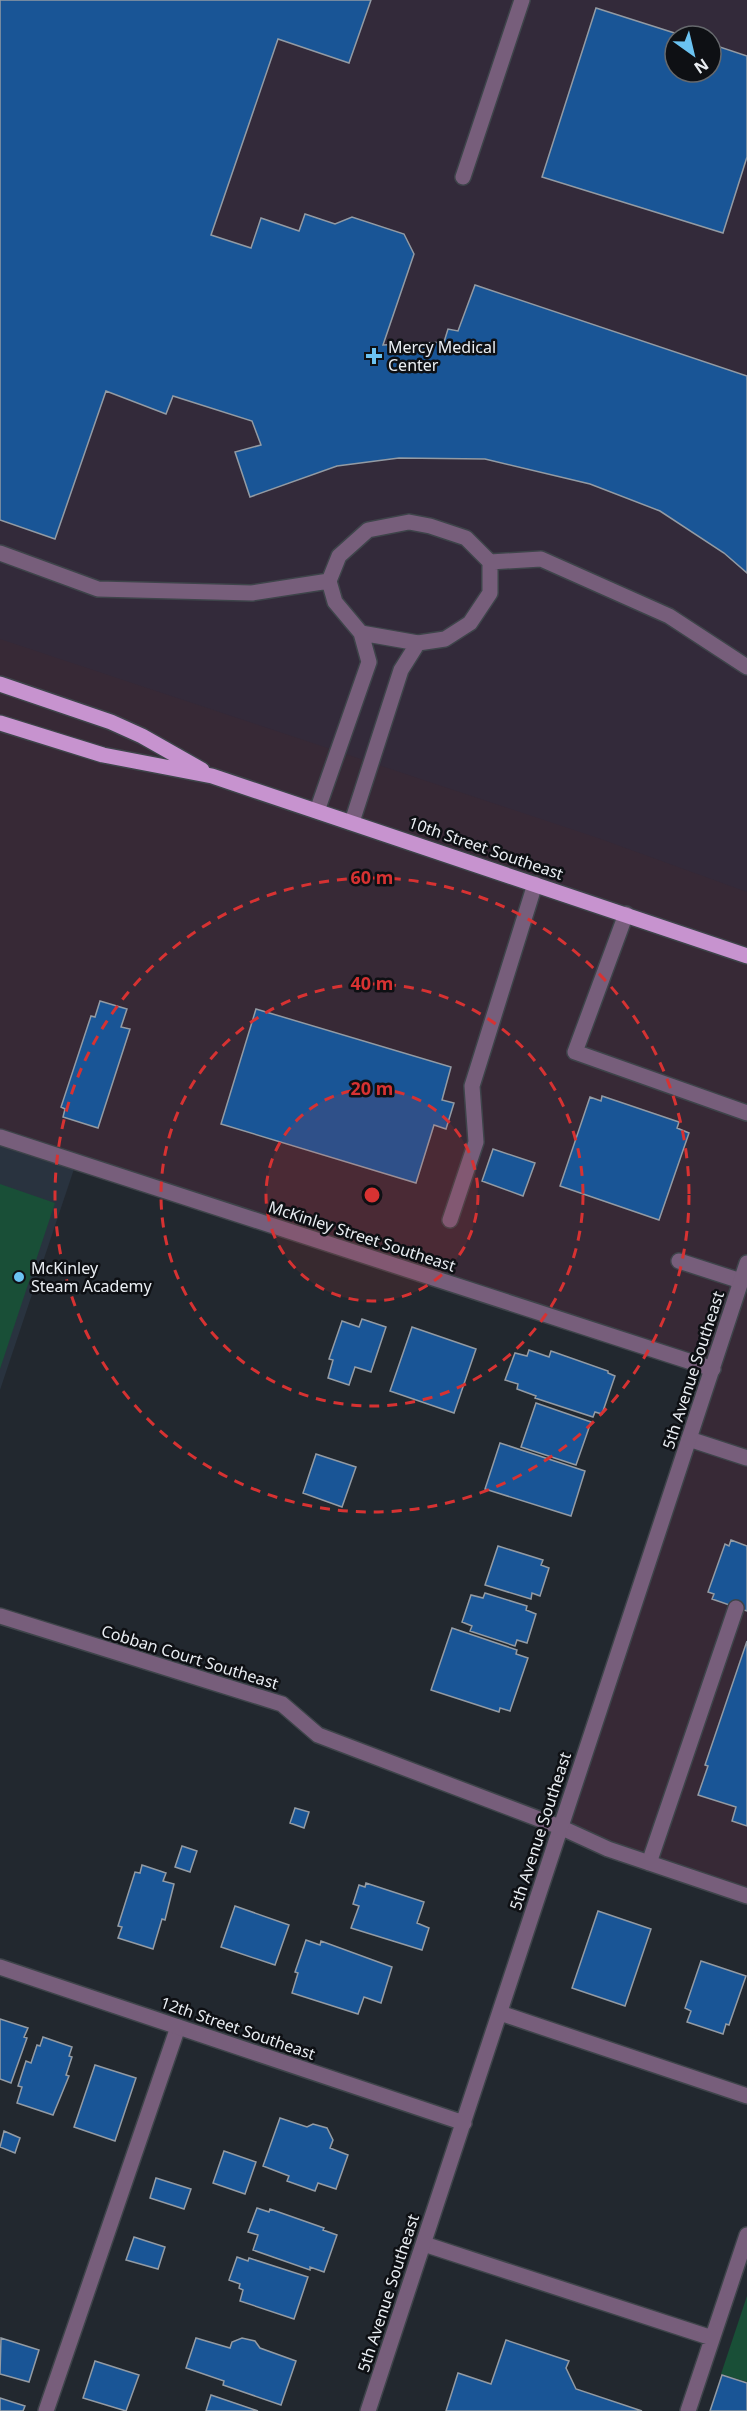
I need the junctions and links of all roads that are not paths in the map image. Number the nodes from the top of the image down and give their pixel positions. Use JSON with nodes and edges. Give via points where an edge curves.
{"nodes":[{"id":1,"x":522,"y":0,"type":"edge"},
{"id":2,"x":463,"y":177,"type":"dead end"},
{"id":3,"x":0,"y":553,"type":"edge"},
{"id":4,"x":490,"y":562,"type":"junction"},
{"id":5,"x":329,"y":581,"type":"junction"},
{"id":6,"x":361,"y":633,"type":"junction"},
{"id":7,"x":418,"y":643,"type":"junction"},
{"id":8,"x":747,"y":667,"type":"edge"},
{"id":9,"x":0,"y":684,"type":"edge"},
{"id":10,"x":0,"y":723,"type":"edge"},
{"id":11,"x":212,"y":776,"type":"junction"},
{"id":12,"x":317,"y":811,"type":"junction"},
{"id":13,"x":352,"y":822,"type":"junction"},
{"id":14,"x":535,"y":884,"type":"junction"},
{"id":15,"x":626,"y":914,"type":"junction"},
{"id":16,"x":747,"y":956,"type":"edge"},
{"id":17,"x":747,"y":1113,"type":"edge"},
{"id":18,"x":0,"y":1137,"type":"edge"},
{"id":19,"x":450,"y":1220,"type":"dead end"},
{"id":20,"x":679,"y":1260,"type":"dead end"},
{"id":21,"x":747,"y":1263,"type":"edge"},
{"id":22,"x":741,"y":1281,"type":"junction"},
{"id":23,"x":713,"y":1369,"type":"junction"},
{"id":24,"x":689,"y":1439,"type":"junction"},
{"id":25,"x":747,"y":1458,"type":"edge"},
{"id":26,"x":736,"y":1608,"type":"dead end"},
{"id":27,"x":0,"y":1616,"type":"edge"},
{"id":28,"x":560,"y":1827,"type":"junction"},
{"id":29,"x":649,"y":1863,"type":"junction"},
{"id":30,"x":747,"y":1896,"type":"edge"},
{"id":31,"x":0,"y":1967,"type":"edge"},
{"id":32,"x":500,"y":2013,"type":"junction"},
{"id":33,"x":178,"y":2027,"type":"junction"},
{"id":34,"x":747,"y":2096,"type":"edge"},
{"id":35,"x":464,"y":2123,"type":"junction"},
{"id":36,"x":747,"y":2235,"type":"edge"},
{"id":37,"x":424,"y":2244,"type":"junction"},
{"id":38,"x":712,"y":2338,"type":"junction"},
{"id":39,"x":46,"y":2411,"type":"edge"},
{"id":40,"x":368,"y":2411,"type":"edge"},
{"id":41,"x":688,"y":2411,"type":"edge"}],
"edges":[{"from":1,"to":2,"type":"street"},
{"from":3,"to":5,"type":"street","via":[[98,589],[252,593]]},
{"from":4,"to":5,"type":"street","via":[[466,538],[409,522],[368,530],[339,556]]},
{"from":4,"to":7,"type":"street","via":[[489,593],[470,623],[445,639]]},
{"from":4,"to":8,"type":"street","via":[[541,559],[669,616]]},
{"from":5,"to":6,"type":"street","via":[[335,602]]},
{"from":6,"to":7,"type":"street"},
{"from":6,"to":12,"type":"street","via":[[369,662]]},
{"from":7,"to":13,"type":"street","via":[[401,670]]},
{"from":9,"to":11,"type":"main road","name":"10th Street Southeast","via":[[111,722]]},
{"from":10,"to":11,"type":"main road","name":"10th Street Southeast","via":[[103,755]]},
{"from":11,"to":12,"type":"main road","name":"10th Street Southeast"},
{"from":12,"to":13,"type":"main road","name":"10th Street Southeast"},
{"from":13,"to":14,"type":"main road","name":"10th Street Southeast"},
{"from":14,"to":15,"type":"main road","name":"10th Street Southeast"},
{"from":14,"to":19,"type":"street","via":[[472,1086],[476,1142]]},
{"from":15,"to":16,"type":"main road","name":"10th Street Southeast"},
{"from":15,"to":17,"type":"street","via":[[575,1052]]},
{"from":18,"to":23,"type":"street","name":"McKinley Street Southeast"},
{"from":20,"to":22,"type":"street"},
{"from":21,"to":22,"type":"street","name":"5th Avenue Southeast"},
{"from":22,"to":23,"type":"street","name":"5th Avenue Southeast"},
{"from":23,"to":24,"type":"street","name":"5th Avenue Southeast"},
{"from":24,"to":25,"type":"street"},
{"from":24,"to":28,"type":"street","name":"5th Avenue Southeast"},
{"from":26,"to":29,"type":"street"},
{"from":27,"to":28,"type":"street","name":"Cobban Court Southeast","via":[[282,1704],[318,1735]]},
{"from":28,"to":29,"type":"street","name":"Cobban Court Southeast"},
{"from":28,"to":32,"type":"street","name":"5th Avenue Southeast"},
{"from":29,"to":30,"type":"street","name":"Cobban Court Southeast"},
{"from":31,"to":33,"type":"street","name":"12th Street Southeast"},
{"from":32,"to":34,"type":"street"},
{"from":32,"to":35,"type":"street","name":"5th Avenue Southeast"},
{"from":33,"to":35,"type":"street","name":"12th Street Southeast"},
{"from":33,"to":39,"type":"street"},
{"from":35,"to":37,"type":"street","name":"5th Avenue Southeast"},
{"from":36,"to":38,"type":"street"},
{"from":37,"to":38,"type":"street"},
{"from":37,"to":40,"type":"street","name":"5th Avenue Southeast"},
{"from":38,"to":41,"type":"street"}]}
